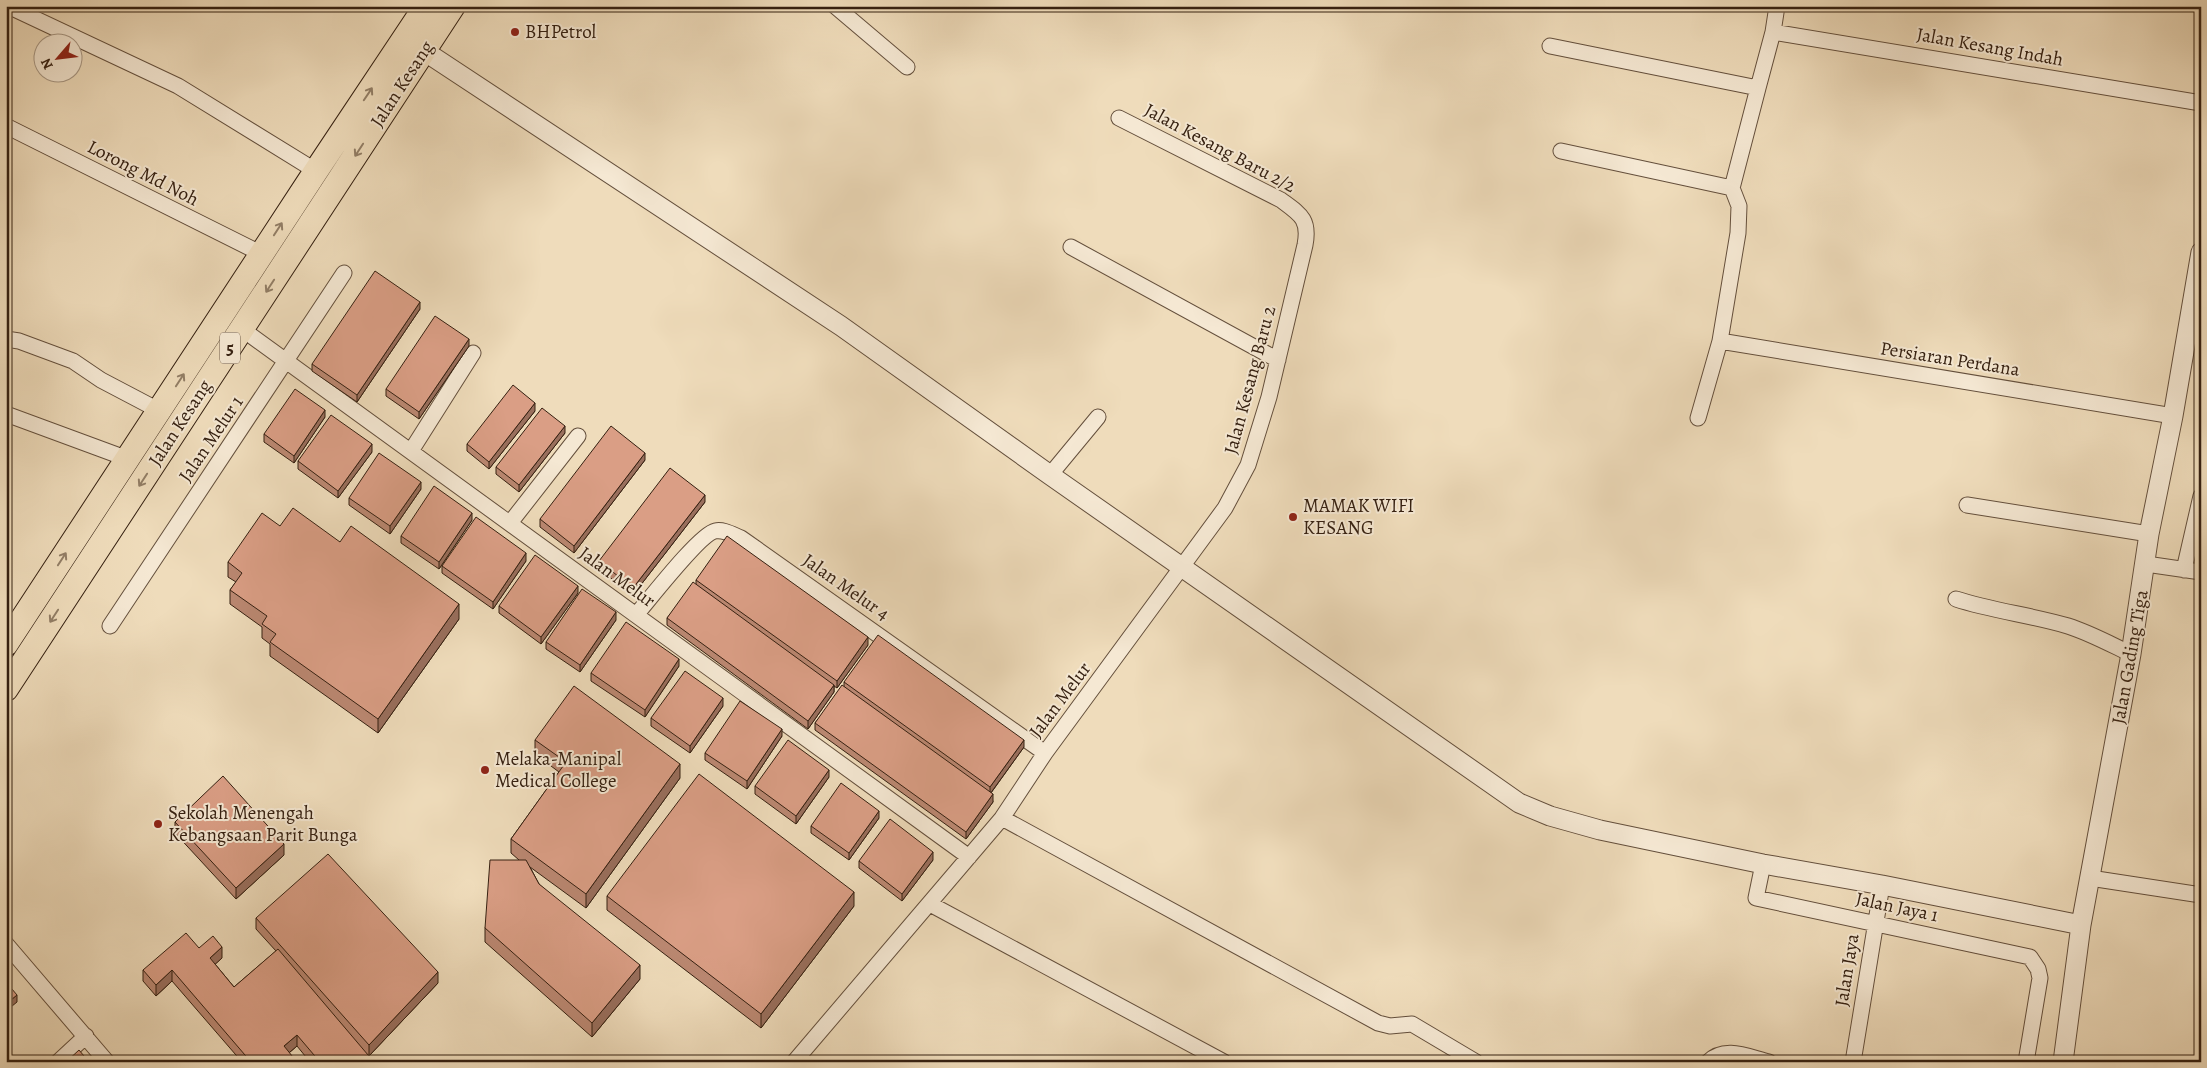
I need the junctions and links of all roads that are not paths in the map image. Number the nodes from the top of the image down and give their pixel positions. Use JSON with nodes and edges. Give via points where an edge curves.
{"nodes":[{"id":1,"x":8,"y":6,"type":"edge"},
{"id":2,"x":426,"y":6,"type":"edge"},
{"id":3,"x":453,"y":6,"type":"edge"},
{"id":4,"x":835,"y":6,"type":"edge"},
{"id":5,"x":1777,"y":6,"type":"edge"},
{"id":6,"x":1773,"y":32,"type":"junction"},
{"id":7,"x":415,"y":45,"type":"junction"},
{"id":8,"x":1550,"y":46,"type":"dead end"},
{"id":9,"x":907,"y":67,"type":"dead end"},
{"id":10,"x":1758,"y":88,"type":"junction"},
{"id":11,"x":2201,"y":103,"type":"edge"},
{"id":12,"x":1119,"y":118,"type":"dead end"},
{"id":13,"x":6,"y":126,"type":"edge"},
{"id":14,"x":1561,"y":151,"type":"dead end"},
{"id":15,"x":306,"y":165,"type":"junction"},
{"id":16,"x":1732,"y":188,"type":"junction"},
{"id":17,"x":1305,"y":245,"type":"joint"},
{"id":18,"x":1072,"y":247,"type":"dead end"},
{"id":19,"x":2201,"y":252,"type":"edge"},
{"id":20,"x":262,"y":254,"type":"junction"},
{"id":21,"x":344,"y":273,"type":"dead end"},
{"id":22,"x":242,"y":328,"type":"junction"},
{"id":23,"x":6,"y":339,"type":"edge"},
{"id":24,"x":1720,"y":341,"type":"junction"},
{"id":25,"x":474,"y":353,"type":"dead end"},
{"id":26,"x":286,"y":360,"type":"junction"},
{"id":27,"x":1278,"y":360,"type":"junction"},
{"id":28,"x":160,"y":411,"type":"junction"},
{"id":29,"x":6,"y":414,"type":"edge"},
{"id":30,"x":2173,"y":416,"type":"junction"},
{"id":31,"x":1098,"y":417,"type":"dead end"},
{"id":32,"x":1698,"y":418,"type":"dead end"},
{"id":33,"x":578,"y":436,"type":"dead end"},
{"id":34,"x":411,"y":451,"type":"junction"},
{"id":35,"x":128,"y":459,"type":"junction"},
{"id":36,"x":1050,"y":475,"type":"junction"},
{"id":37,"x":2201,"y":496,"type":"edge"},
{"id":38,"x":1967,"y":505,"type":"dead end"},
{"id":39,"x":510,"y":523,"type":"junction"},
{"id":40,"x":2149,"y":534,"type":"junction"},
{"id":41,"x":2146,"y":564,"type":"junction"},
{"id":42,"x":1183,"y":568,"type":"junction"},
{"id":43,"x":2184,"y":570,"type":"junction"},
{"id":44,"x":2201,"y":572,"type":"edge"},
{"id":45,"x":1956,"y":599,"type":"dead end"},
{"id":46,"x":636,"y":615,"type":"junction"},
{"id":47,"x":110,"y":626,"type":"dead end"},
{"id":48,"x":6,"y":644,"type":"edge"},
{"id":49,"x":2131,"y":654,"type":"junction"},
{"id":50,"x":6,"y":689,"type":"edge"},
{"id":51,"x":1046,"y":753,"type":"junction"},
{"id":52,"x":1002,"y":818,"type":"junction"},
{"id":53,"x":969,"y":857,"type":"junction"},
{"id":54,"x":1763,"y":864,"type":"junction"},
{"id":55,"x":2090,"y":878,"type":"junction"},
{"id":56,"x":1882,"y":885,"type":"junction"},
{"id":57,"x":2201,"y":895,"type":"edge"},
{"id":58,"x":930,"y":904,"type":"junction"},
{"id":59,"x":1875,"y":922,"type":"junction"},
{"id":60,"x":2081,"y":925,"type":"junction"},
{"id":61,"x":6,"y":944,"type":"edge"},
{"id":62,"x":86,"y":1036,"type":"junction"},
{"id":63,"x":58,"y":1062,"type":"edge"},
{"id":64,"x":107,"y":1062,"type":"edge"},
{"id":65,"x":794,"y":1062,"type":"edge"},
{"id":66,"x":1224,"y":1062,"type":"edge"},
{"id":67,"x":1476,"y":1062,"type":"edge"},
{"id":68,"x":1708,"y":1062,"type":"edge"},
{"id":69,"x":1768,"y":1062,"type":"edge"},
{"id":70,"x":1853,"y":1062,"type":"edge"},
{"id":71,"x":2026,"y":1062,"type":"edge"},
{"id":72,"x":2063,"y":1062,"type":"edge"}],
"edges":[{"from":1,"to":15,"type":"street","via":[[178,86]]},
{"from":2,"to":7,"type":"main road","name":"Jalan Kesang","number":"5"},
{"from":3,"to":7,"type":"main road","name":"Jalan Kesang","number":"5"},
{"from":4,"to":9,"type":"street"},
{"from":5,"to":6,"type":"street"},
{"from":6,"to":10,"type":"street"},
{"from":6,"to":11,"type":"street","name":"Jalan Kesang Indah"},
{"from":15,"to":7,"type":"main road","name":"Jalan Kesang","number":"5","one_way":true},
{"from":7,"to":22,"type":"main road","name":"Jalan Kesang","number":"5","one_way":true},
{"from":7,"to":36,"type":"street","via":[[841,326]]},
{"from":8,"to":10,"type":"street"},
{"from":10,"to":16,"type":"street"},
{"from":12,"to":17,"type":"street","name":"Jalan Kesang Baru 2/2","via":[[1281,200],[1302,216],[1308,233]]},
{"from":13,"to":20,"type":"street","name":"Lorong Md Noh"},
{"from":14,"to":16,"type":"street"},
{"from":20,"to":15,"type":"main road","name":"Jalan Kesang","number":"5","one_way":true},
{"from":16,"to":24,"type":"street","via":[[1739,206],[1738,233]]},
{"from":17,"to":27,"type":"street","name":"Jalan Kesang Baru 2"},
{"from":18,"to":27,"type":"street"},
{"from":19,"to":30,"type":"street","name":"Jalan Gading Tiga"},
{"from":28,"to":20,"type":"main road","name":"Jalan Kesang","number":"5","one_way":true},
{"from":21,"to":26,"type":"street","name":"Jalan Melur 1"},
{"from":22,"to":26,"type":"street","name":"Jalan Melur"},
{"from":22,"to":50,"type":"main road","name":"Jalan Kesang","number":"5","one_way":true},
{"from":23,"to":28,"type":"street","via":[[73,361],[101,380]]},
{"from":24,"to":30,"type":"street","name":"Persiaran Perdana"},
{"from":24,"to":32,"type":"street"},
{"from":25,"to":34,"type":"street"},
{"from":26,"to":34,"type":"street","name":"Jalan Melur"},
{"from":26,"to":47,"type":"street","name":"Jalan Melur 1"},
{"from":27,"to":42,"type":"street","name":"Jalan Kesang Baru 2","via":[[1248,465],[1225,508]]},
{"from":28,"to":35,"type":"main road","name":"Jalan Kesang","number":"5"},
{"from":29,"to":35,"type":"street"},
{"from":30,"to":40,"type":"street","name":"Jalan Gading Tiga"},
{"from":31,"to":36,"type":"street"},
{"from":33,"to":39,"type":"street"},
{"from":34,"to":39,"type":"street","name":"Jalan Melur"},
{"from":48,"to":35,"type":"main road","name":"Jalan Kesang","number":"5","one_way":true},
{"from":36,"to":42,"type":"street"},
{"from":37,"to":43,"type":"street"},
{"from":38,"to":40,"type":"street"},
{"from":39,"to":46,"type":"street","name":"Jalan Melur"},
{"from":40,"to":41,"type":"street","name":"Jalan Gading Tiga"},
{"from":41,"to":43,"type":"street"},
{"from":41,"to":49,"type":"street","name":"Jalan Gading Tiga"},
{"from":42,"to":51,"type":"street","name":"Jalan Melur"},
{"from":42,"to":54,"type":"street","via":[[1519,802],[1580,825]]},
{"from":43,"to":44,"type":"street"},
{"from":45,"to":49,"type":"street","via":[[2066,625]]},
{"from":46,"to":51,"type":"street","name":"Jalan Melur 4","via":[[700,541],[714,531],[724,531],[741,538]]},
{"from":46,"to":53,"type":"street","name":"Jalan Melur"},
{"from":49,"to":55,"type":"street","name":"Jalan Gading Tiga"},
{"from":51,"to":52,"type":"street","name":"Jalan Melur"},
{"from":52,"to":53,"type":"street","name":"Jalan Melur"},
{"from":52,"to":67,"type":"street","via":[[1378,1023],[1390,1026],[1412,1024]]},
{"from":53,"to":58,"type":"street","name":"Jalan Melur"},
{"from":54,"to":56,"type":"street"},
{"from":54,"to":59,"type":"street","name":"Jalan Jaya 1","via":[[1756,898]]},
{"from":55,"to":57,"type":"street"},
{"from":55,"to":60,"type":"street","name":"Jalan Gading Tiga"},
{"from":56,"to":59,"type":"street","name":"Jalan Jaya"},
{"from":56,"to":60,"type":"street"},
{"from":58,"to":65,"type":"street","name":"Jalan Melur"},
{"from":58,"to":66,"type":"street"},
{"from":59,"to":70,"type":"street","name":"Jalan Jaya"},
{"from":59,"to":71,"type":"street","name":"Jalan Jaya 1","via":[[2030,957],[2040,978]]},
{"from":60,"to":72,"type":"street","name":"Jalan Gading Tiga"},
{"from":61,"to":62,"type":"street"},
{"from":62,"to":63,"type":"street"},
{"from":62,"to":64,"type":"street"},
{"from":68,"to":69,"type":"street","via":[[1714,1056],[1728,1052]]}]}
